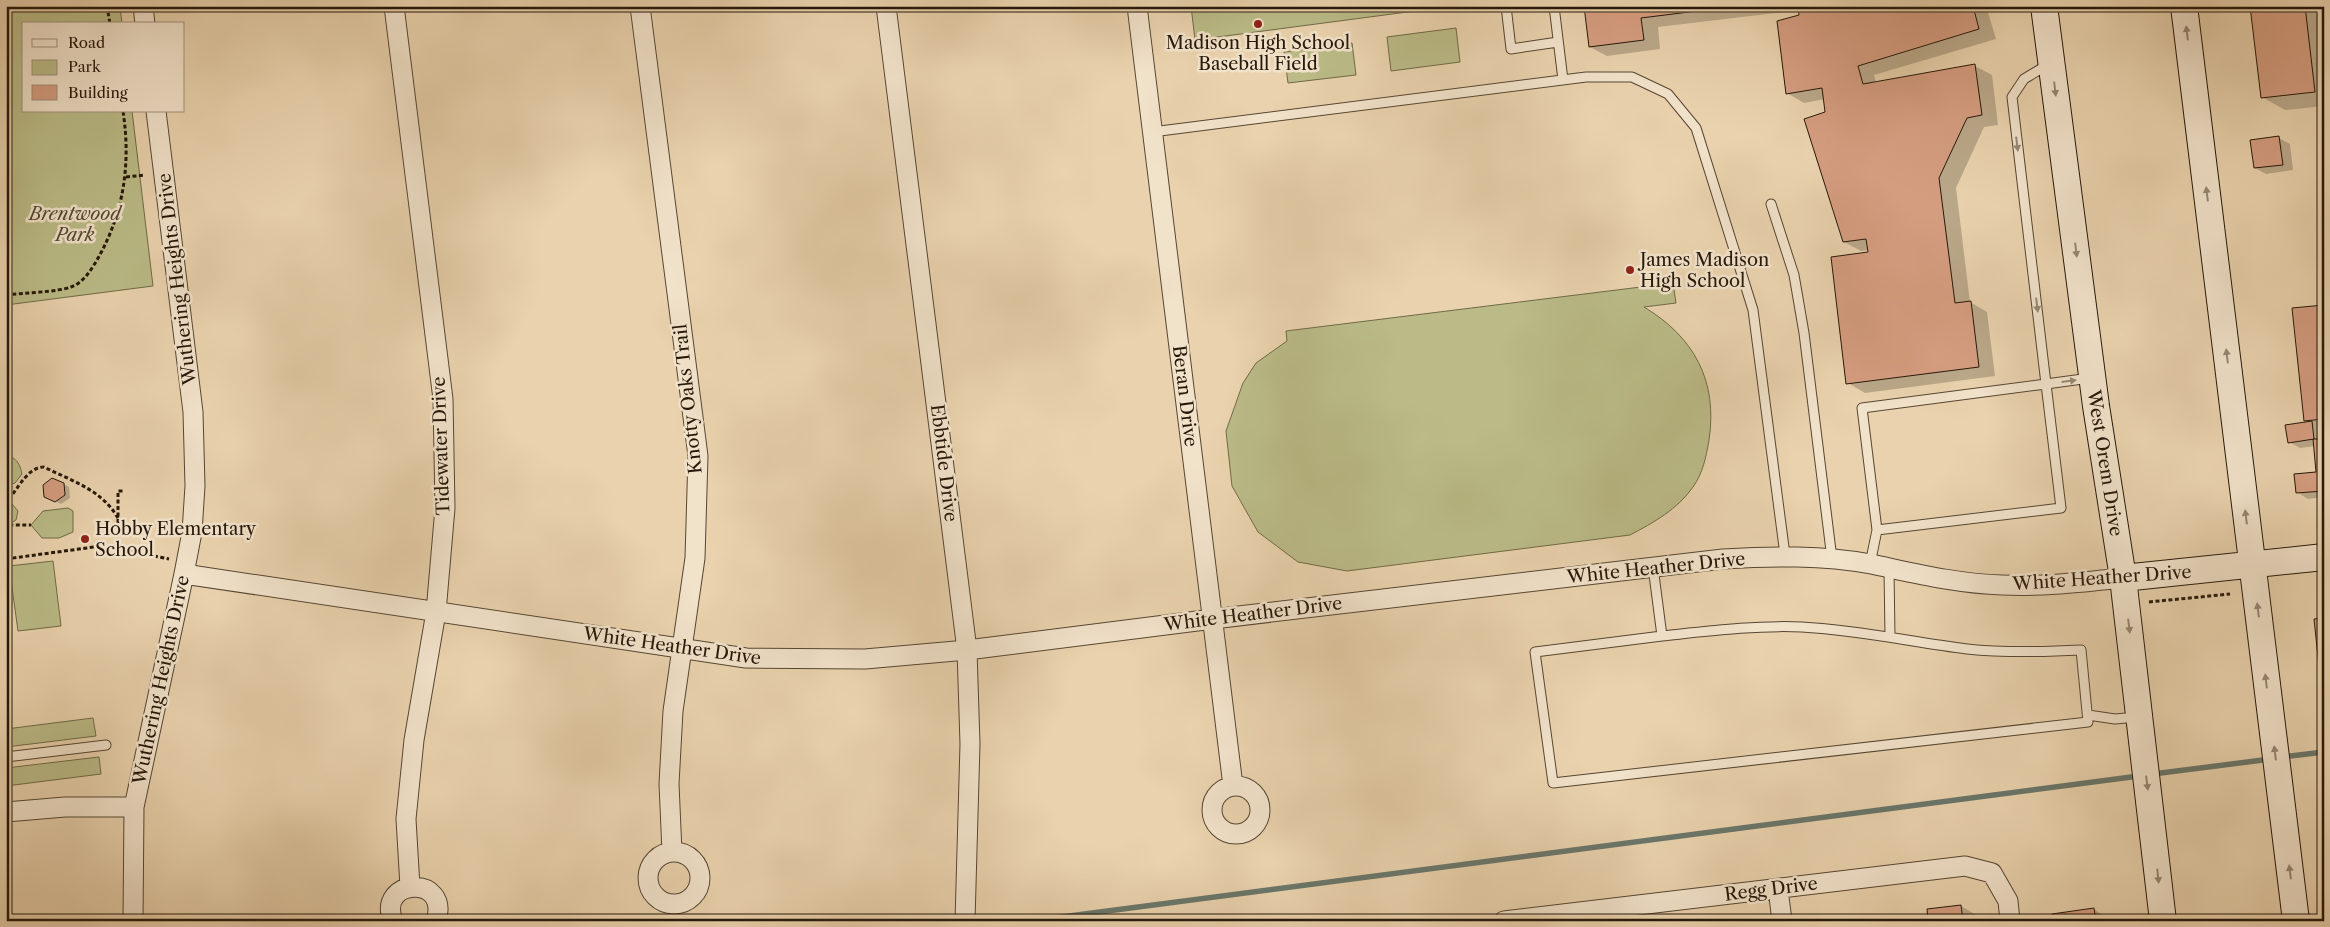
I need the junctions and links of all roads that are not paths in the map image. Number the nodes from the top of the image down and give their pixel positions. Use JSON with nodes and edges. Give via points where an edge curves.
{"nodes":[{"id":1,"x":143,"y":6,"type":"edge"},
{"id":2,"x":394,"y":6,"type":"edge"},
{"id":3,"x":640,"y":6,"type":"edge"},
{"id":4,"x":886,"y":6,"type":"edge"},
{"id":5,"x":1136,"y":6,"type":"edge"},
{"id":6,"x":1506,"y":6,"type":"edge"},
{"id":7,"x":1554,"y":6,"type":"edge"},
{"id":8,"x":2044,"y":6,"type":"edge"},
{"id":9,"x":2184,"y":6,"type":"edge"},
{"id":10,"x":145,"y":22,"type":"edge"},
{"id":11,"x":1558,"y":42,"type":"junction"},
{"id":12,"x":2052,"y":62,"type":"junction"},
{"id":13,"x":1563,"y":80,"type":"junction"},
{"id":14,"x":156,"y":112,"type":"edge"},
{"id":15,"x":1152,"y":132,"type":"junction"},
{"id":16,"x":1771,"y":204,"type":"dead end"},
{"id":17,"x":2092,"y":378,"type":"junction"},
{"id":18,"x":2046,"y":384,"type":"junction"},
{"id":19,"x":1877,"y":530,"type":"junction"},
{"id":20,"x":1785,"y":555,"type":"junction"},
{"id":21,"x":2324,"y":557,"type":"edge"},
{"id":22,"x":1832,"y":560,"type":"junction"},
{"id":23,"x":1870,"y":564,"type":"junction"},
{"id":24,"x":2252,"y":566,"type":"junction"},
{"id":25,"x":1653,"y":567,"type":"junction"},
{"id":26,"x":185,"y":568,"type":"junction"},
{"id":27,"x":1889,"y":569,"type":"junction"},
{"id":28,"x":2123,"y":578,"type":"junction"},
{"id":29,"x":436,"y":612,"type":"junction"},
{"id":30,"x":1213,"y":619,"type":"junction"},
{"id":31,"x":1662,"y":636,"type":"junction"},
{"id":32,"x":1890,"y":637,"type":"junction"},
{"id":33,"x":681,"y":649,"type":"junction"},
{"id":34,"x":967,"y":650,"type":"junction"},
{"id":35,"x":2088,"y":715,"type":"junction"},
{"id":36,"x":2140,"y":726,"type":"junction"},
{"id":37,"x":106,"y":745,"type":"dead end"},
{"id":38,"x":6,"y":757,"type":"edge"},
{"id":39,"x":1233,"y":786,"type":"dead end"},
{"id":40,"x":134,"y":807,"type":"junction"},
{"id":41,"x":6,"y":812,"type":"edge"},
{"id":42,"x":672,"y":852,"type":"dead end"},
{"id":43,"x":410,"y":886,"type":"junction"},
{"id":44,"x":1778,"y":889,"type":"junction"},
{"id":45,"x":2010,"y":917,"type":"edge"},
{"id":46,"x":1544,"y":918,"type":"edge"},
{"id":47,"x":133,"y":921,"type":"edge"},
{"id":48,"x":393,"y":921,"type":"edge"},
{"id":49,"x":436,"y":921,"type":"edge"},
{"id":50,"x":965,"y":921,"type":"edge"},
{"id":51,"x":1504,"y":921,"type":"edge"},
{"id":52,"x":1782,"y":921,"type":"edge"},
{"id":53,"x":2163,"y":921,"type":"edge"},
{"id":54,"x":2296,"y":921,"type":"edge"}],
"edges":[{"from":1,"to":10,"type":"street"},
{"from":2,"to":29,"type":"street","name":"Tidewater Drive","via":[[443,399],[445,508]]},
{"from":3,"to":33,"type":"street","name":"Knotty Oaks Trail","via":[[698,456],[695,558]]},
{"from":4,"to":34,"type":"street","name":"Ebbtide Drive"},
{"from":5,"to":15,"type":"street","name":"Beran Drive"},
{"from":6,"to":11,"type":"lane","via":[[1511,49]]},
{"from":7,"to":11,"type":"lane"},
{"from":8,"to":12,"type":"main road","name":"West Orem Drive"},
{"from":24,"to":9,"type":"main road","one_way":true},
{"from":11,"to":13,"type":"lane"},
{"from":12,"to":17,"type":"main road","name":"West Orem Drive","one_way":true},
{"from":12,"to":18,"type":"lane","one_way":true,"via":[[2024,79],[2012,97]]},
{"from":13,"to":15,"type":"lane"},
{"from":13,"to":20,"type":"lane","via":[[1632,77],[1668,94],[1696,128],[1753,310]]},
{"from":14,"to":26,"type":"street","name":"Wuthering Heights Drive","via":[[193,412],[195,486],[192,532]]},
{"from":15,"to":30,"type":"street","name":"Beran Drive"},
{"from":16,"to":22,"type":"lane","via":[[1795,284],[1804,333]]},
{"from":18,"to":17,"type":"lane","one_way":true},
{"from":17,"to":28,"type":"main road","name":"West Orem Drive"},
{"from":18,"to":19,"type":"lane","via":[[1862,408]]},
{"from":18,"to":19,"type":"lane","via":[[2060,508]]},
{"from":19,"to":23,"type":"lane"},
{"from":20,"to":22,"type":"street","name":"White Heather Drive"},
{"from":20,"to":25,"type":"street","name":"White Heather Drive"},
{"from":21,"to":24,"type":"main road","name":"White Heather Drive"},
{"from":22,"to":23,"type":"street","name":"White Heather Drive"},
{"from":23,"to":27,"type":"street","name":"White Heather Drive"},
{"from":24,"to":28,"type":"main road","name":"White Heather Drive"},
{"from":54,"to":24,"type":"main road","one_way":true},
{"from":25,"to":30,"type":"street","name":"White Heather Drive"},
{"from":25,"to":31,"type":"lane"},
{"from":26,"to":29,"type":"street","name":"White Heather Drive"},
{"from":26,"to":40,"type":"street","name":"Wuthering Heights Drive"},
{"from":27,"to":28,"type":"street","name":"White Heather Drive","via":[[2000,586]]},
{"from":27,"to":32,"type":"lane"},
{"from":28,"to":36,"type":"main road","name":"West Orem Drive","one_way":true},
{"from":29,"to":33,"type":"street","name":"White Heather Drive"},
{"from":29,"to":43,"type":"street","name":"Tidewater Drive","via":[[414,740],[406,819]]},
{"from":30,"to":34,"type":"street","name":"White Heather Drive"},
{"from":30,"to":39,"type":"street","name":"Beran Drive"},
{"from":31,"to":32,"type":"lane","via":[[1753,626],[1847,630]]},
{"from":31,"to":35,"type":"lane","via":[[1535,652],[1553,783],[2088,722]]},
{"from":32,"to":35,"type":"lane","via":[[1969,649],[2081,650]]},
{"from":33,"to":34,"type":"street","name":"White Heather Drive","via":[[746,658],[865,659]]},
{"from":33,"to":42,"type":"street","name":"Knotty Oaks Trail","via":[[673,711],[670,775]]},
{"from":34,"to":50,"type":"street","name":"Ebbtide Drive","via":[[970,744]]},
{"from":35,"to":36,"type":"lane"},
{"from":36,"to":53,"type":"main road","name":"West Orem Drive","one_way":true},
{"from":37,"to":38,"type":"lane"},
{"from":40,"to":41,"type":"street","via":[[65,807]]},
{"from":40,"to":47,"type":"street","name":"Wuthering Heights Drive"},
{"from":43,"to":48,"type":"street","via":[[402,889],[392,902]]},
{"from":43,"to":49,"type":"street","via":[[432,893],[438,907]]},
{"from":44,"to":45,"type":"street","name":"Regg Drive","via":[[1966,866],[1992,873],[2008,901]]},
{"from":44,"to":46,"type":"street","name":"Regg Drive"},
{"from":44,"to":52,"type":"street"},
{"from":46,"to":51,"type":"street","name":"Regg Drive"}]}
